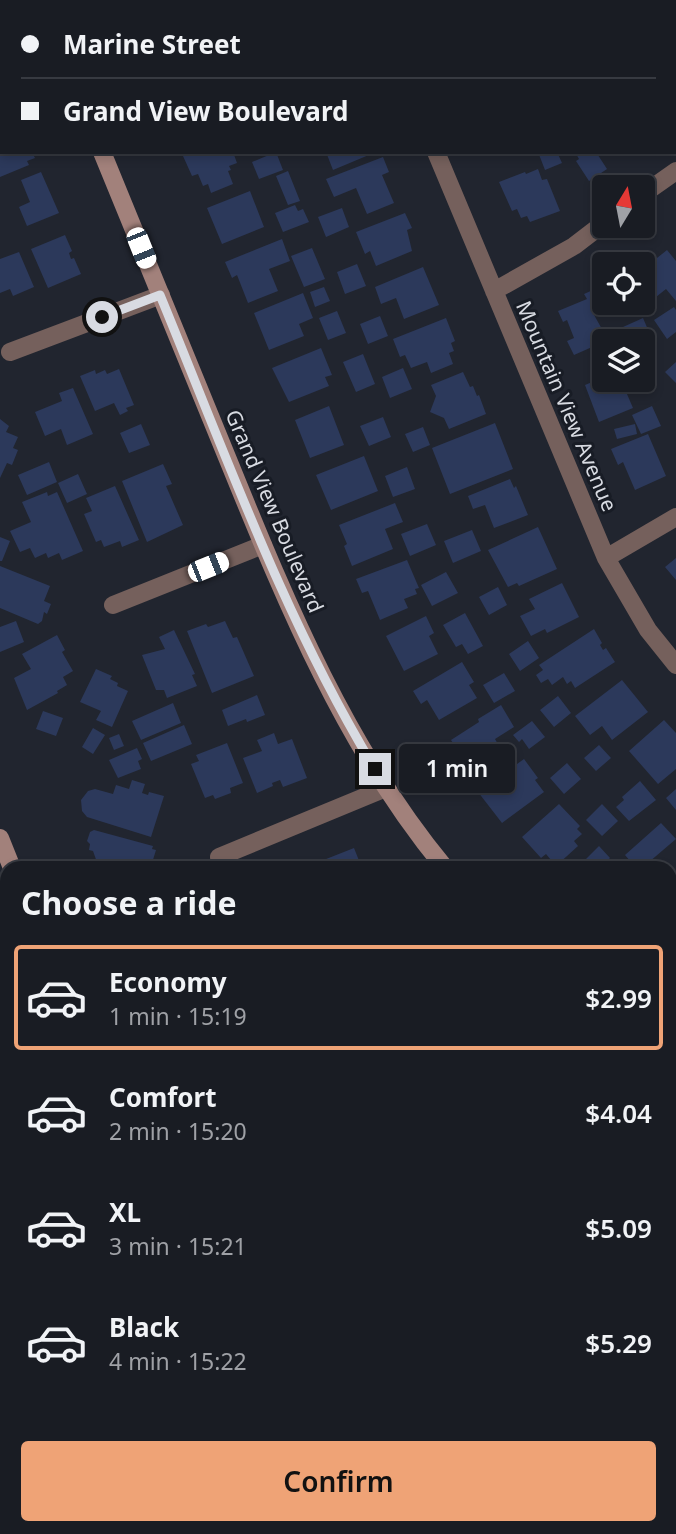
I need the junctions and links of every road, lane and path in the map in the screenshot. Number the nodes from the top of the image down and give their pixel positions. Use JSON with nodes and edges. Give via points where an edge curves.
{"nodes":[{"id":1,"x":103,"y":154,"type":"edge"},
{"id":2,"x":437,"y":154,"type":"edge"},
{"id":3,"x":676,"y":171,"type":"edge"},
{"id":4,"x":655,"y":186,"type":"edge"},
{"id":5,"x":592,"y":232,"type":"edge"},
{"id":6,"x":494,"y":291,"type":"junction"},
{"id":7,"x":160,"y":295,"type":"junction"},
{"id":8,"x":10,"y":352,"type":"dead end"},
{"id":9,"x":676,"y":517,"type":"edge"},
{"id":10,"x":263,"y":545,"type":"junction"},
{"id":11,"x":606,"y":558,"type":"junction"},
{"id":12,"x":113,"y":605,"type":"dead end"},
{"id":13,"x":676,"y":666,"type":"edge"},
{"id":14,"x":386,"y":788,"type":"junction"},
{"id":15,"x":0,"y":838,"type":"edge"},
{"id":16,"x":219,"y":857,"type":"dead end"},
{"id":17,"x":9,"y":861,"type":"edge"},
{"id":18,"x":440,"y":861,"type":"edge"}],
"edges":[{"from":1,"to":7,"type":"street","name":"Grand View Boulevard"},
{"from":2,"to":6,"type":"street","name":"Mountain View Avenue"},
{"from":3,"to":4,"type":"street"},
{"from":5,"to":6,"type":"street"},
{"from":6,"to":11,"type":"street","name":"Mountain View Avenue"},
{"from":7,"to":8,"type":"street"},
{"from":7,"to":10,"type":"street","name":"Grand View Boulevard"},
{"from":9,"to":11,"type":"street"},
{"from":10,"to":12,"type":"street"},
{"from":10,"to":14,"type":"street","name":"Grand View Boulevard","via":[[313,658]]},
{"from":11,"to":13,"type":"street","name":"Mountain View Avenue","via":[[648,630]]},
{"from":14,"to":16,"type":"street"},
{"from":14,"to":18,"type":"street","name":"Grand View Boulevard"},
{"from":15,"to":17,"type":"street"}]}
